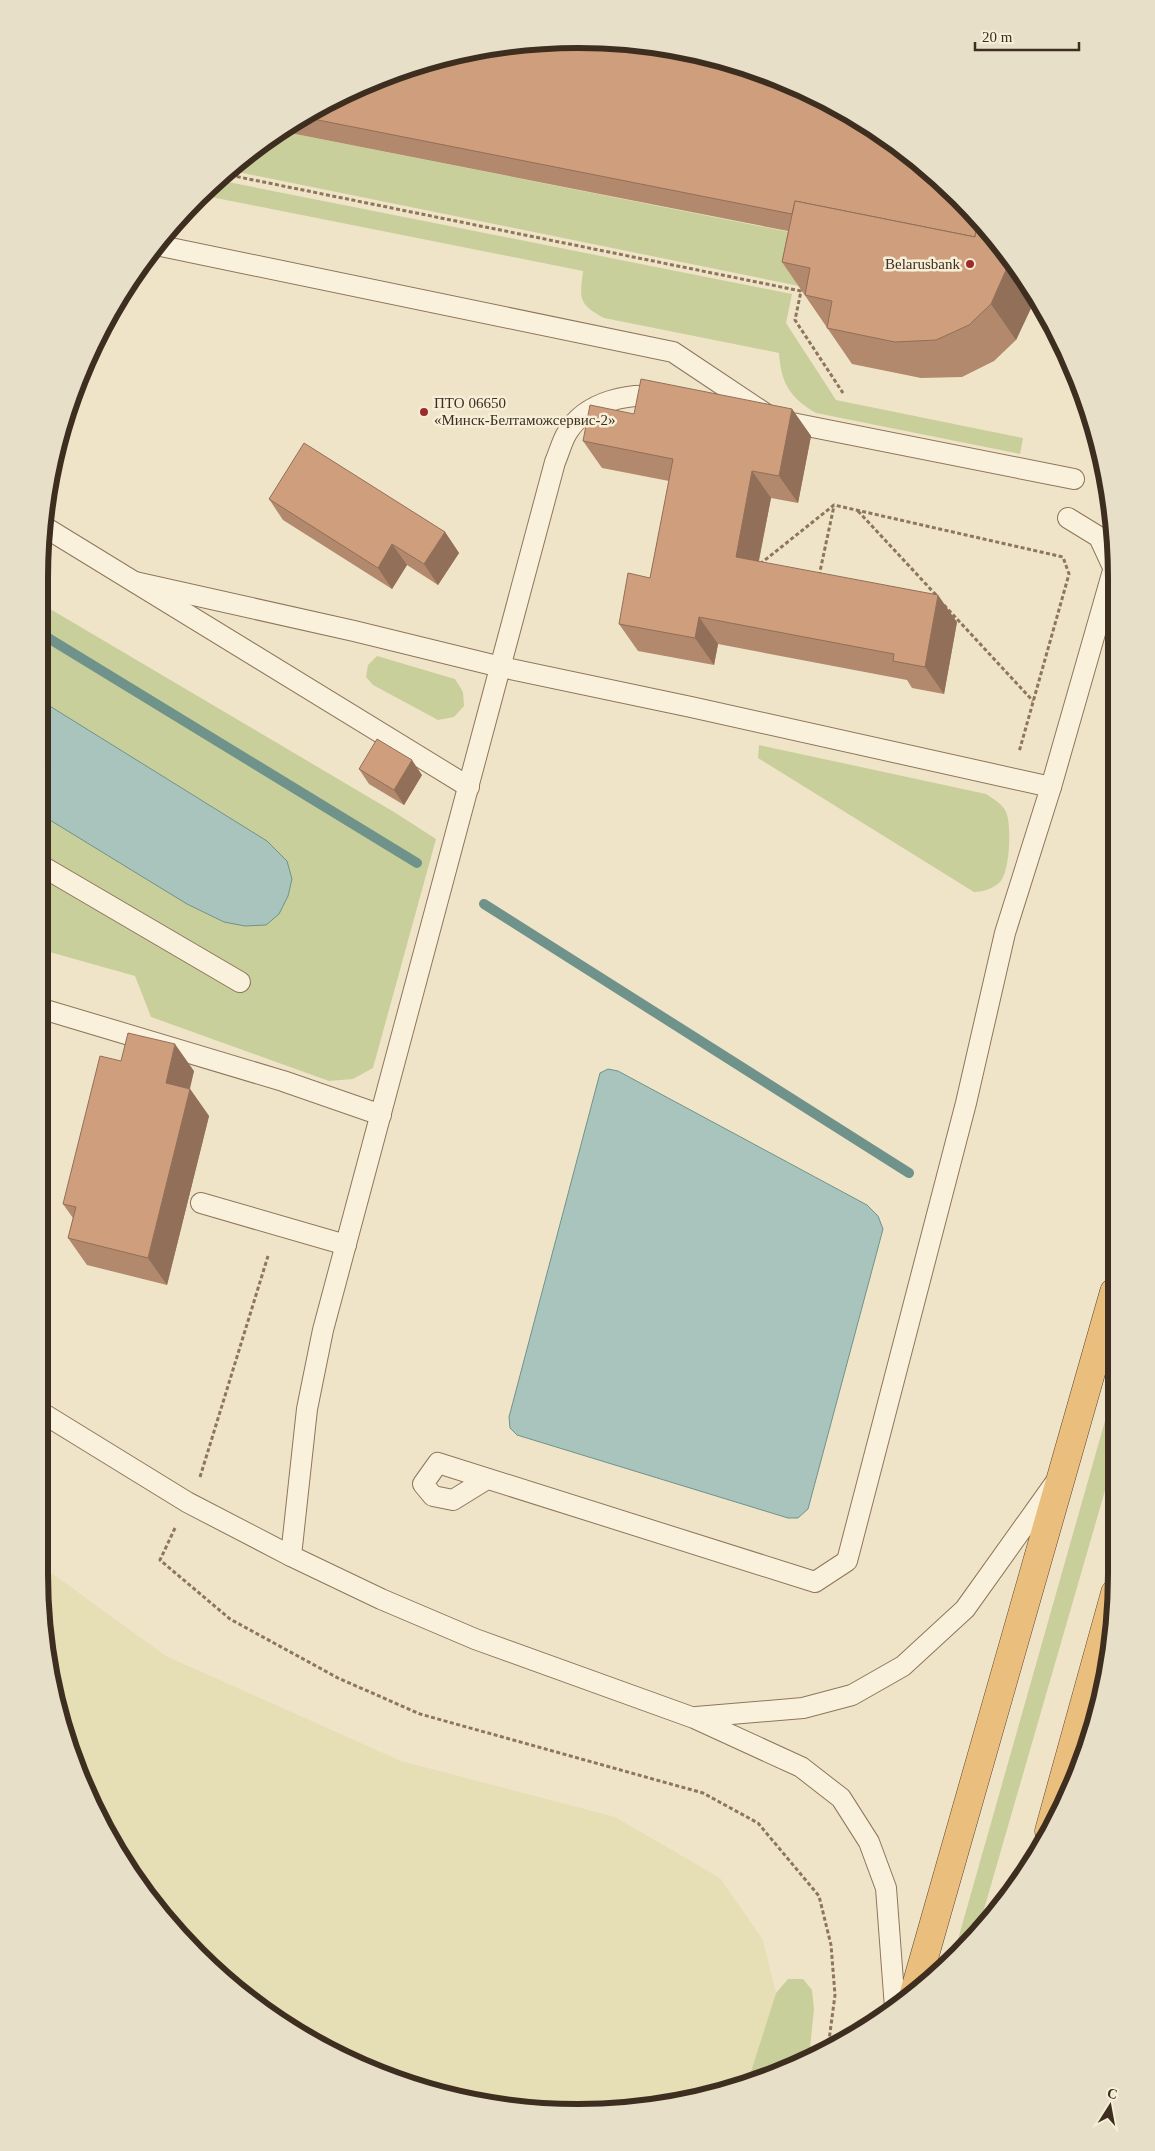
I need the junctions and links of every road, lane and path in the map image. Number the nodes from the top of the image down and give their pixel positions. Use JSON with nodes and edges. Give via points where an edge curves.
{"nodes":[{"id":1,"x":232,"y":176,"type":"edge"},
{"id":2,"x":164,"y":247,"type":"edge"},
{"id":3,"x":843,"y":393,"type":"dead end"},
{"id":4,"x":679,"y":401,"type":"edge"},
{"id":5,"x":726,"y":410,"type":"edge"},
{"id":6,"x":774,"y":420,"type":"junction"},
{"id":7,"x":1074,"y":479,"type":"dead end"},
{"id":8,"x":834,"y":505,"type":"junction"},
{"id":9,"x":858,"y":510,"type":"junction"},
{"id":10,"x":1068,"y":518,"type":"dead end"},
{"id":11,"x":50,"y":530,"type":"edge"},
{"id":12,"x":1107,"y":553,"type":"edge"},
{"id":13,"x":758,"y":566,"type":"edge"},
{"id":14,"x":818,"y":577,"type":"edge"},
{"id":15,"x":135,"y":582,"type":"junction"},
{"id":16,"x":1108,"y":588,"type":"edge"},
{"id":17,"x":501,"y":667,"type":"junction"},
{"id":18,"x":1034,"y":702,"type":"junction"},
{"id":19,"x":1012,"y":778,"type":"junction"},
{"id":20,"x":469,"y":786,"type":"junction"},
{"id":21,"x":1051,"y":787,"type":"junction"},
{"id":22,"x":48,"y":870,"type":"edge"},
{"id":23,"x":240,"y":982,"type":"dead end"},
{"id":24,"x":48,"y":1011,"type":"edge"},
{"id":25,"x":381,"y":1115,"type":"junction"},
{"id":26,"x":201,"y":1203,"type":"dead end"},
{"id":27,"x":346,"y":1244,"type":"junction"},
{"id":28,"x":268,"y":1256,"type":"dead end"},
{"id":29,"x":1108,"y":1313,"type":"edge"},
{"id":30,"x":48,"y":1417,"type":"edge"},
{"id":31,"x":1061,"y":1474,"type":"junction"},
{"id":32,"x":487,"y":1479,"type":"dead end"},
{"id":33,"x":187,"y":1502,"type":"junction"},
{"id":34,"x":291,"y":1556,"type":"junction"},
{"id":35,"x":1104,"y":1633,"type":"edge"},
{"id":36,"x":694,"y":1718,"type":"junction"},
{"id":37,"x":1059,"y":1793,"type":"edge"},
{"id":38,"x":918,"y":1979,"type":"edge"},
{"id":39,"x":894,"y":1998,"type":"edge"},
{"id":40,"x":829,"y":2039,"type":"edge"}],
"edges":[{"from":1,"to":3,"type":"path","via":[[801,291],[795,320]]},
{"from":2,"to":6,"type":"lane","via":[[674,352]]},
{"from":4,"to":17,"type":"lane","via":[[650,395],[620,397],[589,410],[567,432],[555,462]]},
{"from":5,"to":6,"type":"lane"},
{"from":6,"to":7,"type":"lane"},
{"from":8,"to":9,"type":"path"},
{"from":8,"to":13,"type":"path"},
{"from":8,"to":14,"type":"path"},
{"from":9,"to":18,"type":"path"},
{"from":9,"to":18,"type":"path","via":[[1063,557],[1069,574]]},
{"from":10,"to":12,"type":"lane","via":[[1099,537]]},
{"from":11,"to":15,"type":"lane"},
{"from":15,"to":17,"type":"lane"},
{"from":15,"to":20,"type":"lane"},
{"from":16,"to":21,"type":"lane"},
{"from":17,"to":19,"type":"lane"},
{"from":17,"to":20,"type":"lane"},
{"from":18,"to":19,"type":"path"},
{"from":19,"to":21,"type":"lane"},
{"from":20,"to":25,"type":"lane"},
{"from":21,"to":32,"type":"lane","via":[[1005,933],[966,1103],[847,1561],[815,1582]]},
{"from":22,"to":23,"type":"lane"},
{"from":24,"to":25,"type":"lane","via":[[283,1081]]},
{"from":25,"to":27,"type":"lane"},
{"from":26,"to":27,"type":"lane"},
{"from":27,"to":34,"type":"lane","via":[[323,1330],[307,1409]]},
{"from":28,"to":33,"type":"path","via":[[201,1476]]},
{"from":29,"to":31,"type":"highway"},
{"from":30,"to":33,"type":"lane"},
{"from":31,"to":36,"type":"lane","via":[[965,1609],[903,1666],[852,1695],[803,1708]]},
{"from":31,"to":38,"type":"highway"},
{"from":33,"to":34,"type":"lane"},
{"from":33,"to":40,"type":"path","via":[[160,1560],[230,1619],[338,1678],[420,1714],[703,1793],[758,1823],[819,1896],[832,1945],[835,1995]]},
{"from":34,"to":36,"type":"lane","via":[[475,1639]]},
{"from":35,"to":37,"type":"highway"},
{"from":36,"to":39,"type":"lane","via":[[801,1767],[840,1798],[870,1842],[886,1888]]}]}
